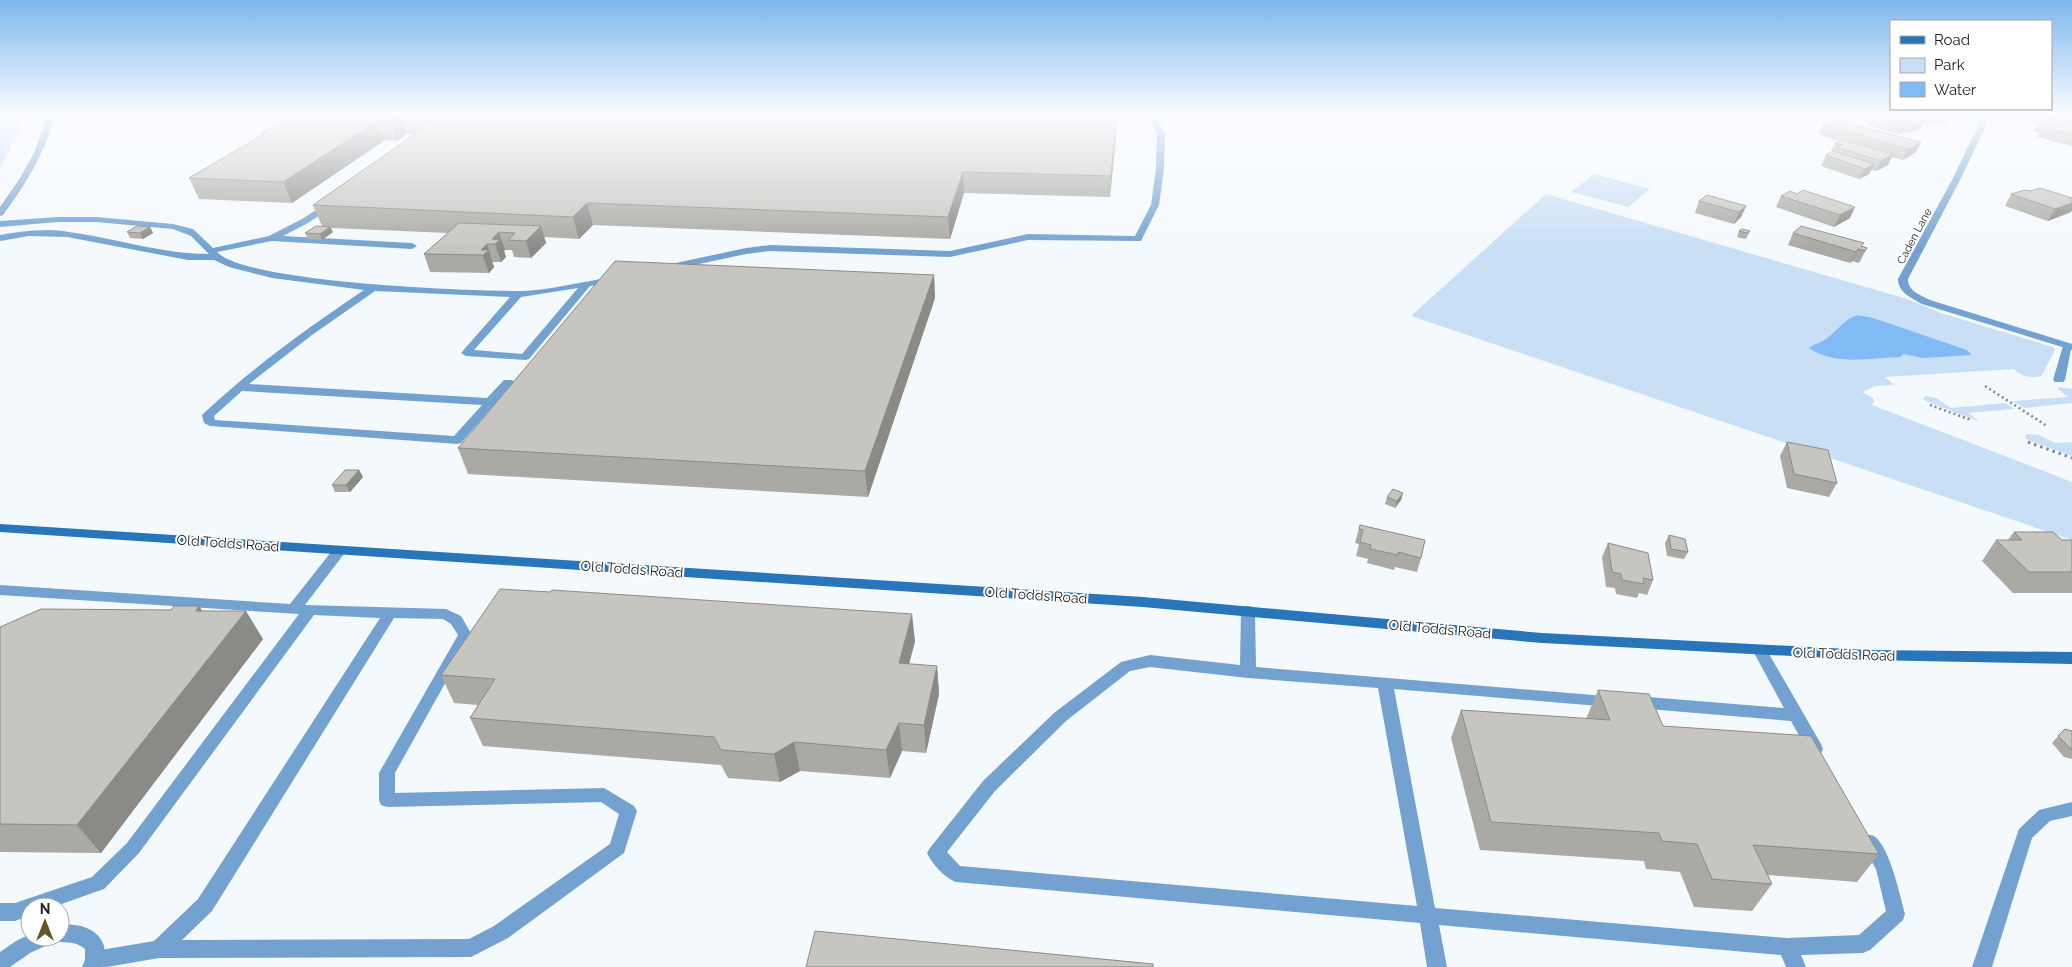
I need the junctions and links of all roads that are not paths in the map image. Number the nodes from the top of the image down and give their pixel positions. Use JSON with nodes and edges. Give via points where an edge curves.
{"nodes":[{"id":1,"x":35,"y":159,"type":"edge"},
{"id":2,"x":1160,"y":159,"type":"edge"},
{"id":3,"x":1966,"y":159,"type":"edge"},
{"id":4,"x":336,"y":200,"type":"edge"},
{"id":5,"x":0,"y":213,"type":"edge"},
{"id":6,"x":68,"y":219,"type":"junction"},
{"id":7,"x":0,"y":224,"type":"edge"},
{"id":8,"x":51,"y":234,"type":"junction"},
{"id":9,"x":0,"y":238,"type":"edge"},
{"id":10,"x":272,"y":238,"type":"junction"},
{"id":11,"x":412,"y":246,"type":"dead end"},
{"id":12,"x":214,"y":254,"type":"junction"},
{"id":13,"x":661,"y":269,"type":"edge"},
{"id":14,"x":624,"y":277,"type":"edge"},
{"id":15,"x":586,"y":285,"type":"junction"},
{"id":16,"x":373,"y":288,"type":"junction"},
{"id":17,"x":518,"y":294,"type":"junction"},
{"id":18,"x":2070,"y":347,"type":"edge"},
{"id":19,"x":2059,"y":380,"type":"dead end"},
{"id":20,"x":508,"y":382,"type":"dead end"},
{"id":21,"x":237,"y":387,"type":"junction"},
{"id":22,"x":490,"y":402,"type":"junction"},
{"id":23,"x":0,"y":528,"type":"edge"},
{"id":24,"x":340,"y":550,"type":"junction"},
{"id":25,"x":0,"y":590,"type":"edge"},
{"id":26,"x":302,"y":609,"type":"junction"},
{"id":27,"x":1248,"y":612,"type":"junction"},
{"id":28,"x":390,"y":613,"type":"junction"},
{"id":29,"x":1760,"y":651,"type":"junction"},
{"id":30,"x":2072,"y":658,"type":"edge"},
{"id":31,"x":1248,"y":672,"type":"junction"},
{"id":32,"x":1385,"y":683,"type":"junction"},
{"id":33,"x":1795,"y":715,"type":"junction"},
{"id":34,"x":1824,"y":766,"type":"edge"},
{"id":35,"x":2072,"y":809,"type":"edge"},
{"id":36,"x":1859,"y":825,"type":"edge"},
{"id":37,"x":66,"y":897,"type":"edge"},
{"id":38,"x":20,"y":911,"type":"edge"},
{"id":39,"x":0,"y":912,"type":"edge"},
{"id":40,"x":1429,"y":915,"type":"junction"},
{"id":41,"x":70,"y":932,"type":"edge"},
{"id":42,"x":1787,"y":946,"type":"junction"},
{"id":43,"x":22,"y":947,"type":"edge"},
{"id":44,"x":159,"y":949,"type":"junction"},
{"id":45,"x":0,"y":963,"type":"edge"},
{"id":46,"x":94,"y":964,"type":"edge"},
{"id":47,"x":1437,"y":967,"type":"edge"},
{"id":48,"x":1796,"y":967,"type":"edge"},
{"id":49,"x":1982,"y":967,"type":"edge"}],
"edges":[{"from":1,"to":5,"type":"street"},
{"from":2,"to":13,"type":"street","via":[[1155,205],[1138,239],[1028,237],[950,254],[770,248]]},
{"from":3,"to":18,"type":"street","name":"Caden Lane","via":[[1902,284],[1908,292],[1926,302]]},
{"from":4,"to":10,"type":"street"},
{"from":6,"to":7,"type":"street"},
{"from":6,"to":8,"type":"street"},
{"from":6,"to":12,"type":"street","via":[[112,219],[186,230]]},
{"from":8,"to":9,"type":"street","via":[[29,233]]},
{"from":8,"to":12,"type":"street","via":[[67,234],[188,257]]},
{"from":10,"to":11,"type":"street"},
{"from":10,"to":12,"type":"street"},
{"from":12,"to":16,"type":"street","via":[[232,265],[272,275]]},
{"from":14,"to":15,"type":"street"},
{"from":15,"to":17,"type":"street"},
{"from":15,"to":17,"type":"street","via":[[524,357],[466,353]]},
{"from":16,"to":17,"type":"street"},
{"from":16,"to":21,"type":"street","via":[[298,338]]},
{"from":18,"to":19,"type":"street"},
{"from":20,"to":22,"type":"street"},
{"from":21,"to":22,"type":"street"},
{"from":21,"to":22,"type":"street","via":[[208,415],[210,423],[457,440]]},
{"from":23,"to":24,"type":"main road","name":"Old Todds Road"},
{"from":24,"to":26,"type":"street"},
{"from":24,"to":27,"type":"main road","name":"Old Todds Road","via":[[1143,602]]},
{"from":25,"to":26,"type":"street"},
{"from":26,"to":28,"type":"street"},
{"from":26,"to":37,"type":"street","via":[[133,848],[98,883]]},
{"from":27,"to":29,"type":"main road","name":"Old Todds Road","via":[[1542,638]]},
{"from":27,"to":31,"type":"street"},
{"from":28,"to":44,"type":"street","via":[[205,905]]},
{"from":28,"to":44,"type":"street","via":[[446,614],[456,620],[465,635],[387,773],[388,800],[604,795],[628,811],[618,848],[501,932],[471,948]]},
{"from":29,"to":30,"type":"main road","name":"Old Todds Road"},
{"from":29,"to":33,"type":"street"},
{"from":31,"to":32,"type":"street"},
{"from":31,"to":40,"type":"street","via":[[1150,661],[1126,666],[1060,717],[996,779],[936,853],[956,874]]},
{"from":32,"to":33,"type":"street"},
{"from":32,"to":40,"type":"street"},
{"from":33,"to":34,"type":"street"},
{"from":35,"to":49,"type":"street","via":[[2045,815],[2025,834]]},
{"from":36,"to":42,"type":"street","via":[[1884,867],[1896,914],[1863,944]]},
{"from":38,"to":39,"type":"street"},
{"from":40,"to":42,"type":"street"},
{"from":40,"to":47,"type":"street"},
{"from":41,"to":46,"type":"street","via":[[85,936],[95,945]]},
{"from":42,"to":48,"type":"street"},
{"from":43,"to":45,"type":"street"},
{"from":44,"to":46,"type":"street"}]}
